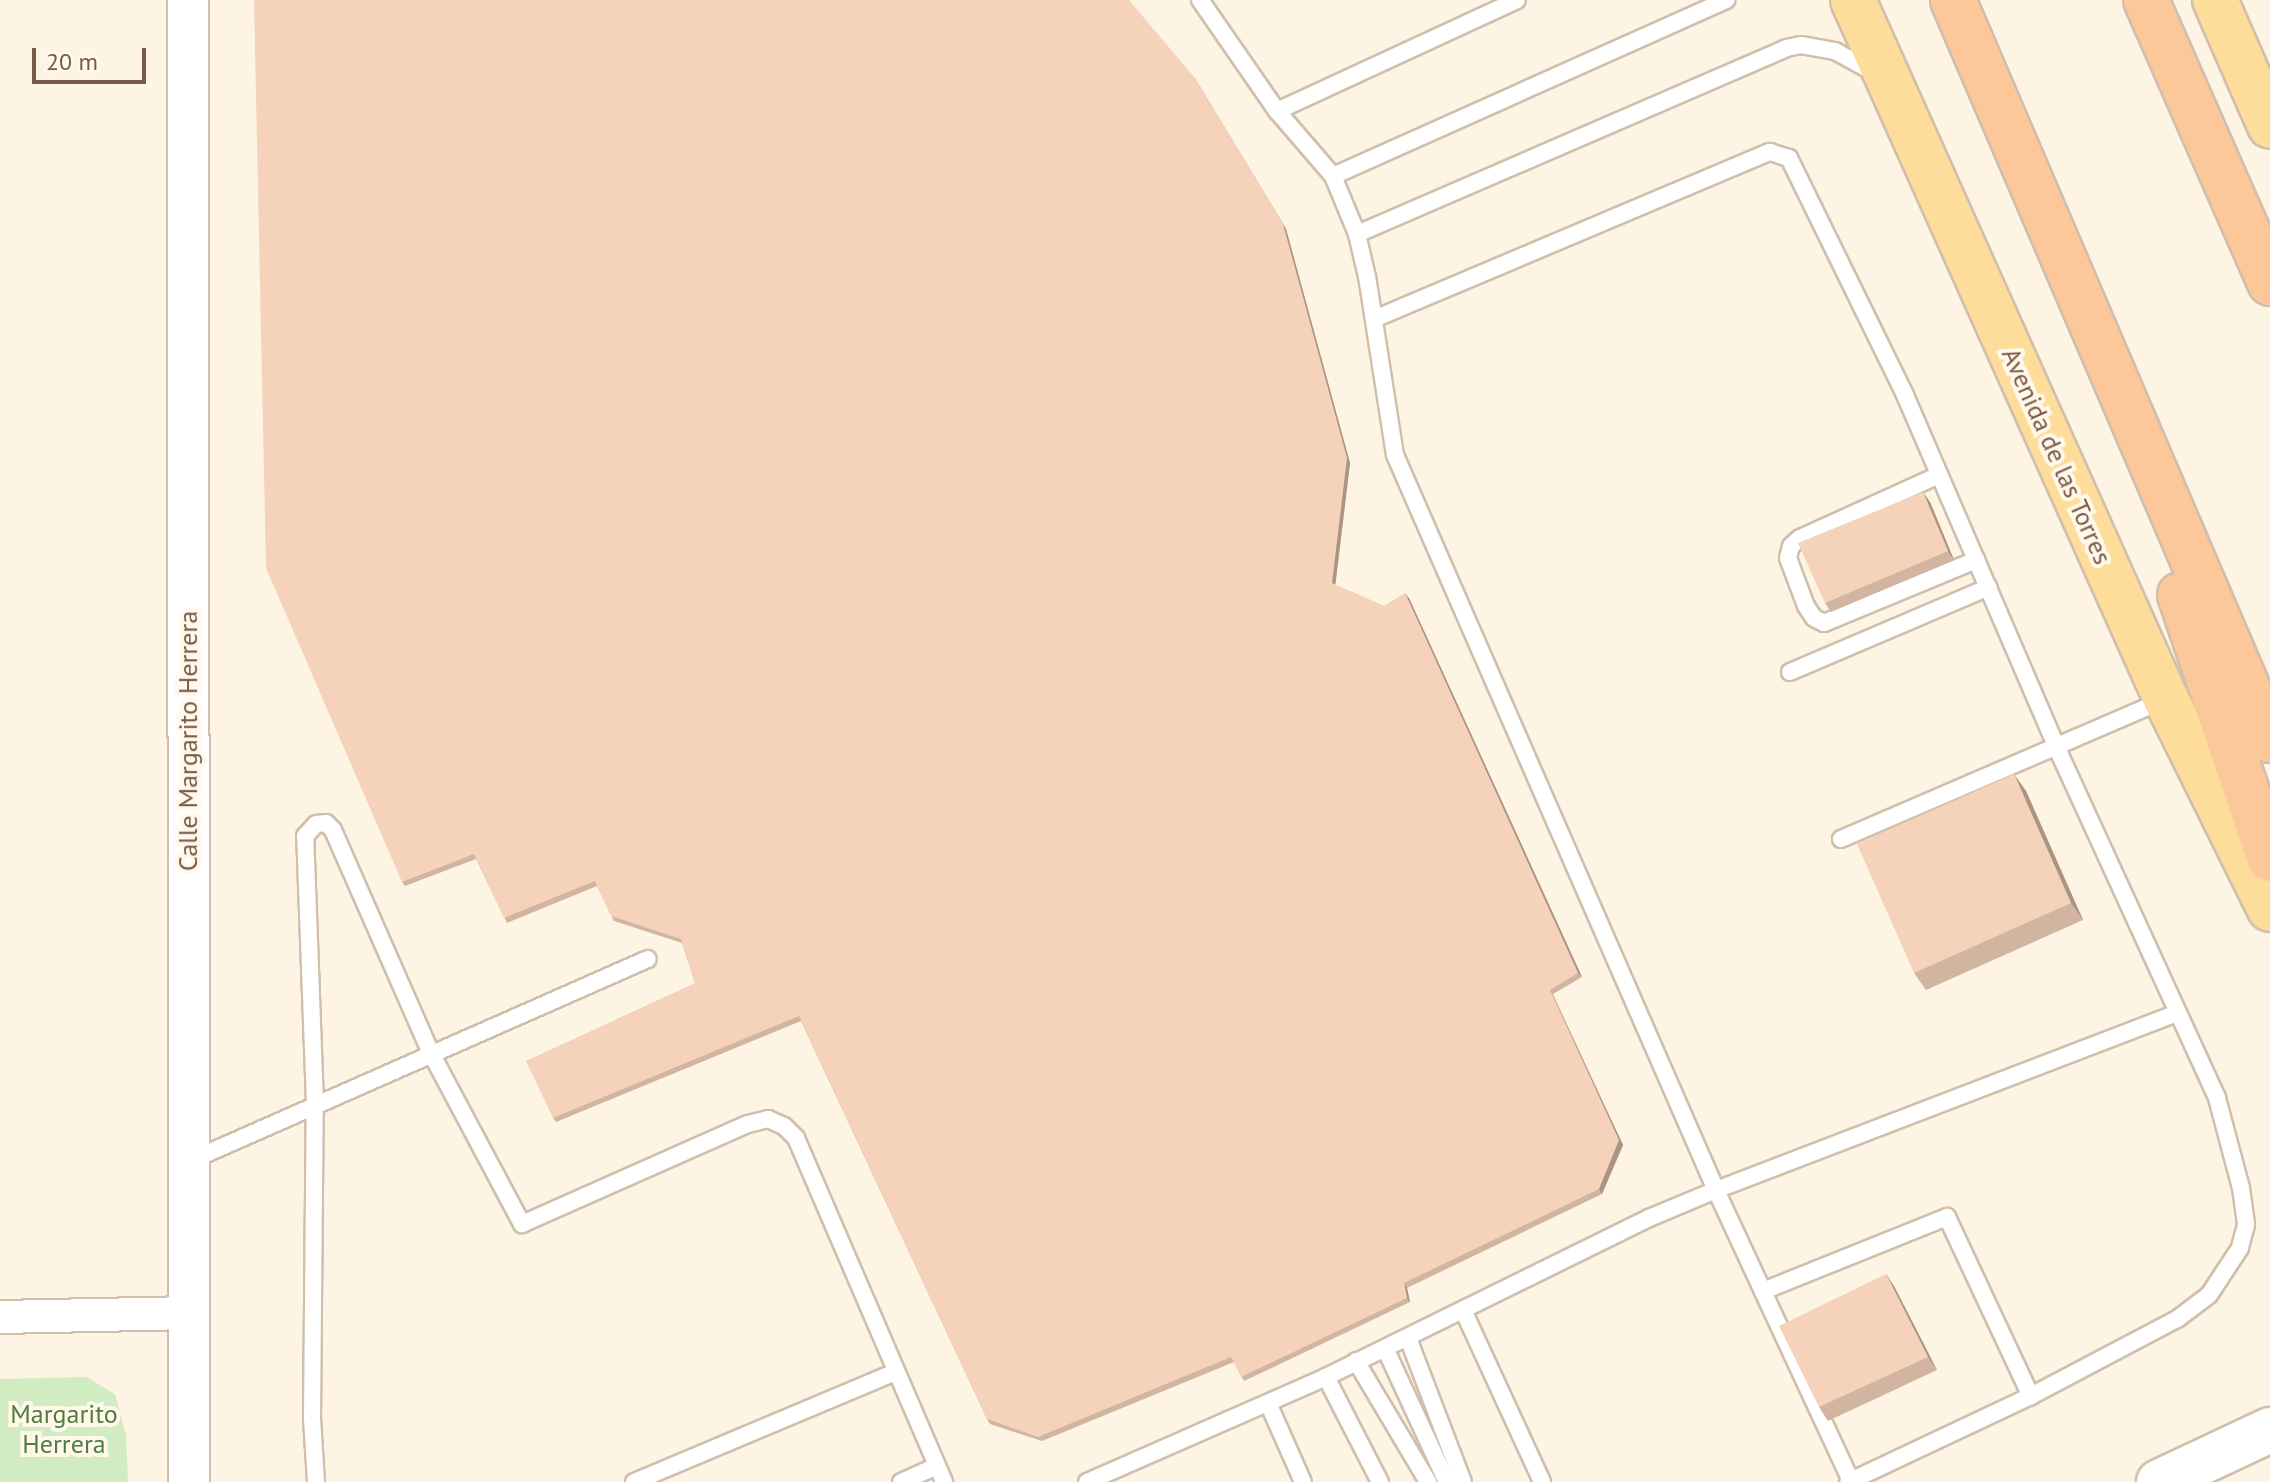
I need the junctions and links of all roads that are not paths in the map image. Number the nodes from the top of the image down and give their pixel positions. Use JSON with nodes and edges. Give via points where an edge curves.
{"nodes":[{"id":1,"x":188,"y":0,"type":"edge"},
{"id":2,"x":1200,"y":0,"type":"edge"},
{"id":3,"x":1517,"y":0,"type":"edge"},
{"id":4,"x":1726,"y":0,"type":"edge"},
{"id":5,"x":1853,"y":0,"type":"edge"},
{"id":6,"x":1953,"y":0,"type":"edge"},
{"id":7,"x":2146,"y":0,"type":"edge"},
{"id":8,"x":2215,"y":0,"type":"edge"},
{"id":9,"x":1888,"y":81,"type":"junction"},
{"id":10,"x":1277,"y":111,"type":"junction"},
{"id":11,"x":2270,"y":126,"type":"edge"},
{"id":12,"x":1333,"y":176,"type":"junction"},
{"id":13,"x":2236,"y":202,"type":"junction"},
{"id":14,"x":1357,"y":234,"type":"junction"},
{"id":15,"x":2270,"y":258,"type":"edge"},
{"id":16,"x":2270,"y":283,"type":"edge"},
{"id":17,"x":1374,"y":319,"type":"junction"},
{"id":18,"x":2095,"y":330,"type":"junction"},
{"id":19,"x":1939,"y":475,"type":"junction"},
{"id":20,"x":1976,"y":560,"type":"junction"},
{"id":21,"x":1989,"y":587,"type":"junction"},
{"id":22,"x":1790,"y":672,"type":"dead end"},
{"id":23,"x":2166,"y":699,"type":"junction"},
{"id":24,"x":2270,"y":740,"type":"edge"},
{"id":25,"x":2056,"y":746,"type":"junction"},
{"id":26,"x":1841,"y":839,"type":"dead end"},
{"id":27,"x":2270,"y":859,"type":"edge"},
{"id":28,"x":2270,"y":909,"type":"edge"},
{"id":29,"x":648,"y":959,"type":"dead end"},
{"id":30,"x":2177,"y":1013,"type":"junction"},
{"id":31,"x":431,"y":1053,"type":"junction"},
{"id":32,"x":315,"y":1104,"type":"junction"},
{"id":33,"x":188,"y":1161,"type":"junction"},
{"id":34,"x":1716,"y":1190,"type":"junction"},
{"id":35,"x":1763,"y":1291,"type":"junction"},
{"id":36,"x":1463,"y":1310,"type":"junction"},
{"id":37,"x":187,"y":1313,"type":"junction"},
{"id":38,"x":0,"y":1317,"type":"edge"},
{"id":39,"x":1408,"y":1338,"type":"junction"},
{"id":40,"x":1385,"y":1348,"type":"junction"},
{"id":41,"x":1356,"y":1361,"type":"junction"},
{"id":42,"x":896,"y":1372,"type":"junction"},
{"id":43,"x":1326,"y":1377,"type":"junction"},
{"id":44,"x":2031,"y":1396,"type":"junction"},
{"id":45,"x":1268,"y":1403,"type":"junction"},
{"id":46,"x":2270,"y":1406,"type":"edge"},
{"id":47,"x":2270,"y":1430,"type":"edge"},
{"id":48,"x":2199,"y":1462,"type":"junction"},
{"id":49,"x":937,"y":1466,"type":"junction"},
{"id":50,"x":1850,"y":1481,"type":"edge"},
{"id":51,"x":189,"y":1482,"type":"edge"},
{"id":52,"x":316,"y":1482,"type":"edge"},
{"id":53,"x":634,"y":1482,"type":"edge"},
{"id":54,"x":901,"y":1482,"type":"edge"},
{"id":55,"x":944,"y":1482,"type":"edge"},
{"id":56,"x":1087,"y":1482,"type":"edge"},
{"id":57,"x":1303,"y":1482,"type":"edge"},
{"id":58,"x":1380,"y":1482,"type":"edge"},
{"id":59,"x":1428,"y":1482,"type":"edge"},
{"id":60,"x":1447,"y":1482,"type":"edge"},
{"id":61,"x":1463,"y":1482,"type":"edge"},
{"id":62,"x":1542,"y":1482,"type":"edge"},
{"id":63,"x":2159,"y":1482,"type":"edge"}],
"edges":[{"from":1,"to":33,"type":"street","name":"Calle Margarito Herrera"},
{"from":2,"to":10,"type":"lane"},
{"from":3,"to":10,"type":"lane"},
{"from":4,"to":12,"type":"lane"},
{"from":5,"to":9,"type":"main road","name":"Avenida de las Torres"},
{"from":6,"to":18,"type":"highway"},
{"from":7,"to":13,"type":"highway"},
{"from":8,"to":11,"type":"main road"},
{"from":9,"to":14,"type":"lane","via":[[1835,51],[1786,48]]},
{"from":9,"to":23,"type":"main road","name":"Avenida de las Torres"},
{"from":10,"to":12,"type":"lane"},
{"from":12,"to":14,"type":"lane"},
{"from":13,"to":15,"type":"highway"},
{"from":13,"to":16,"type":"highway"},
{"from":14,"to":17,"type":"lane"},
{"from":17,"to":19,"type":"lane","via":[[1770,152],[1782,154],[1793,164],[1826,227]]},
{"from":17,"to":34,"type":"lane","via":[[1395,455]]},
{"from":18,"to":24,"type":"highway"},
{"from":18,"to":27,"type":"highway","via":[[2141,485]]},
{"from":19,"to":20,"type":"lane"},
{"from":19,"to":20,"type":"lane","via":[[1791,546],[1788,558],[1806,606],[1824,623]]},
{"from":20,"to":21,"type":"lane"},
{"from":21,"to":22,"type":"lane"},
{"from":21,"to":25,"type":"lane"},
{"from":23,"to":25,"type":"lane"},
{"from":23,"to":28,"type":"main road","name":"Avenida de las Torres"},
{"from":25,"to":26,"type":"lane"},
{"from":25,"to":30,"type":"lane"},
{"from":29,"to":31,"type":"lane"},
{"from":30,"to":34,"type":"lane"},
{"from":30,"to":44,"type":"lane","via":[[2226,1123],[2246,1225],[2240,1248],[2209,1295],[2177,1319]]},
{"from":31,"to":32,"type":"lane"},
{"from":31,"to":32,"type":"lane","via":[[333,830],[326,823],[316,824],[305,836]]},
{"from":31,"to":42,"type":"lane","via":[[522,1224],[748,1124],[768,1119],[784,1126],[796,1138]]},
{"from":32,"to":33,"type":"lane"},
{"from":32,"to":52,"type":"lane"},
{"from":33,"to":37,"type":"street","name":"Calle Margarito Herrera"},
{"from":34,"to":35,"type":"lane"},
{"from":34,"to":36,"type":"lane"},
{"from":35,"to":44,"type":"lane","via":[[1947,1217]]},
{"from":35,"to":50,"type":"lane"},
{"from":36,"to":39,"type":"lane"},
{"from":36,"to":62,"type":"lane"},
{"from":37,"to":38,"type":"street"},
{"from":37,"to":51,"type":"street","name":"Calle Margarito Herrera"},
{"from":39,"to":40,"type":"lane"},
{"from":39,"to":61,"type":"lane"},
{"from":40,"to":41,"type":"lane"},
{"from":40,"to":60,"type":"lane"},
{"from":41,"to":43,"type":"lane"},
{"from":41,"to":59,"type":"lane"},
{"from":42,"to":49,"type":"lane"},
{"from":42,"to":53,"type":"lane"},
{"from":43,"to":45,"type":"lane"},
{"from":43,"to":58,"type":"lane"},
{"from":44,"to":50,"type":"lane"},
{"from":45,"to":56,"type":"lane"},
{"from":45,"to":57,"type":"lane"},
{"from":46,"to":48,"type":"main road"},
{"from":47,"to":48,"type":"main road"},
{"from":48,"to":63,"type":"main road"},
{"from":49,"to":54,"type":"lane"},
{"from":49,"to":55,"type":"lane"}]}
